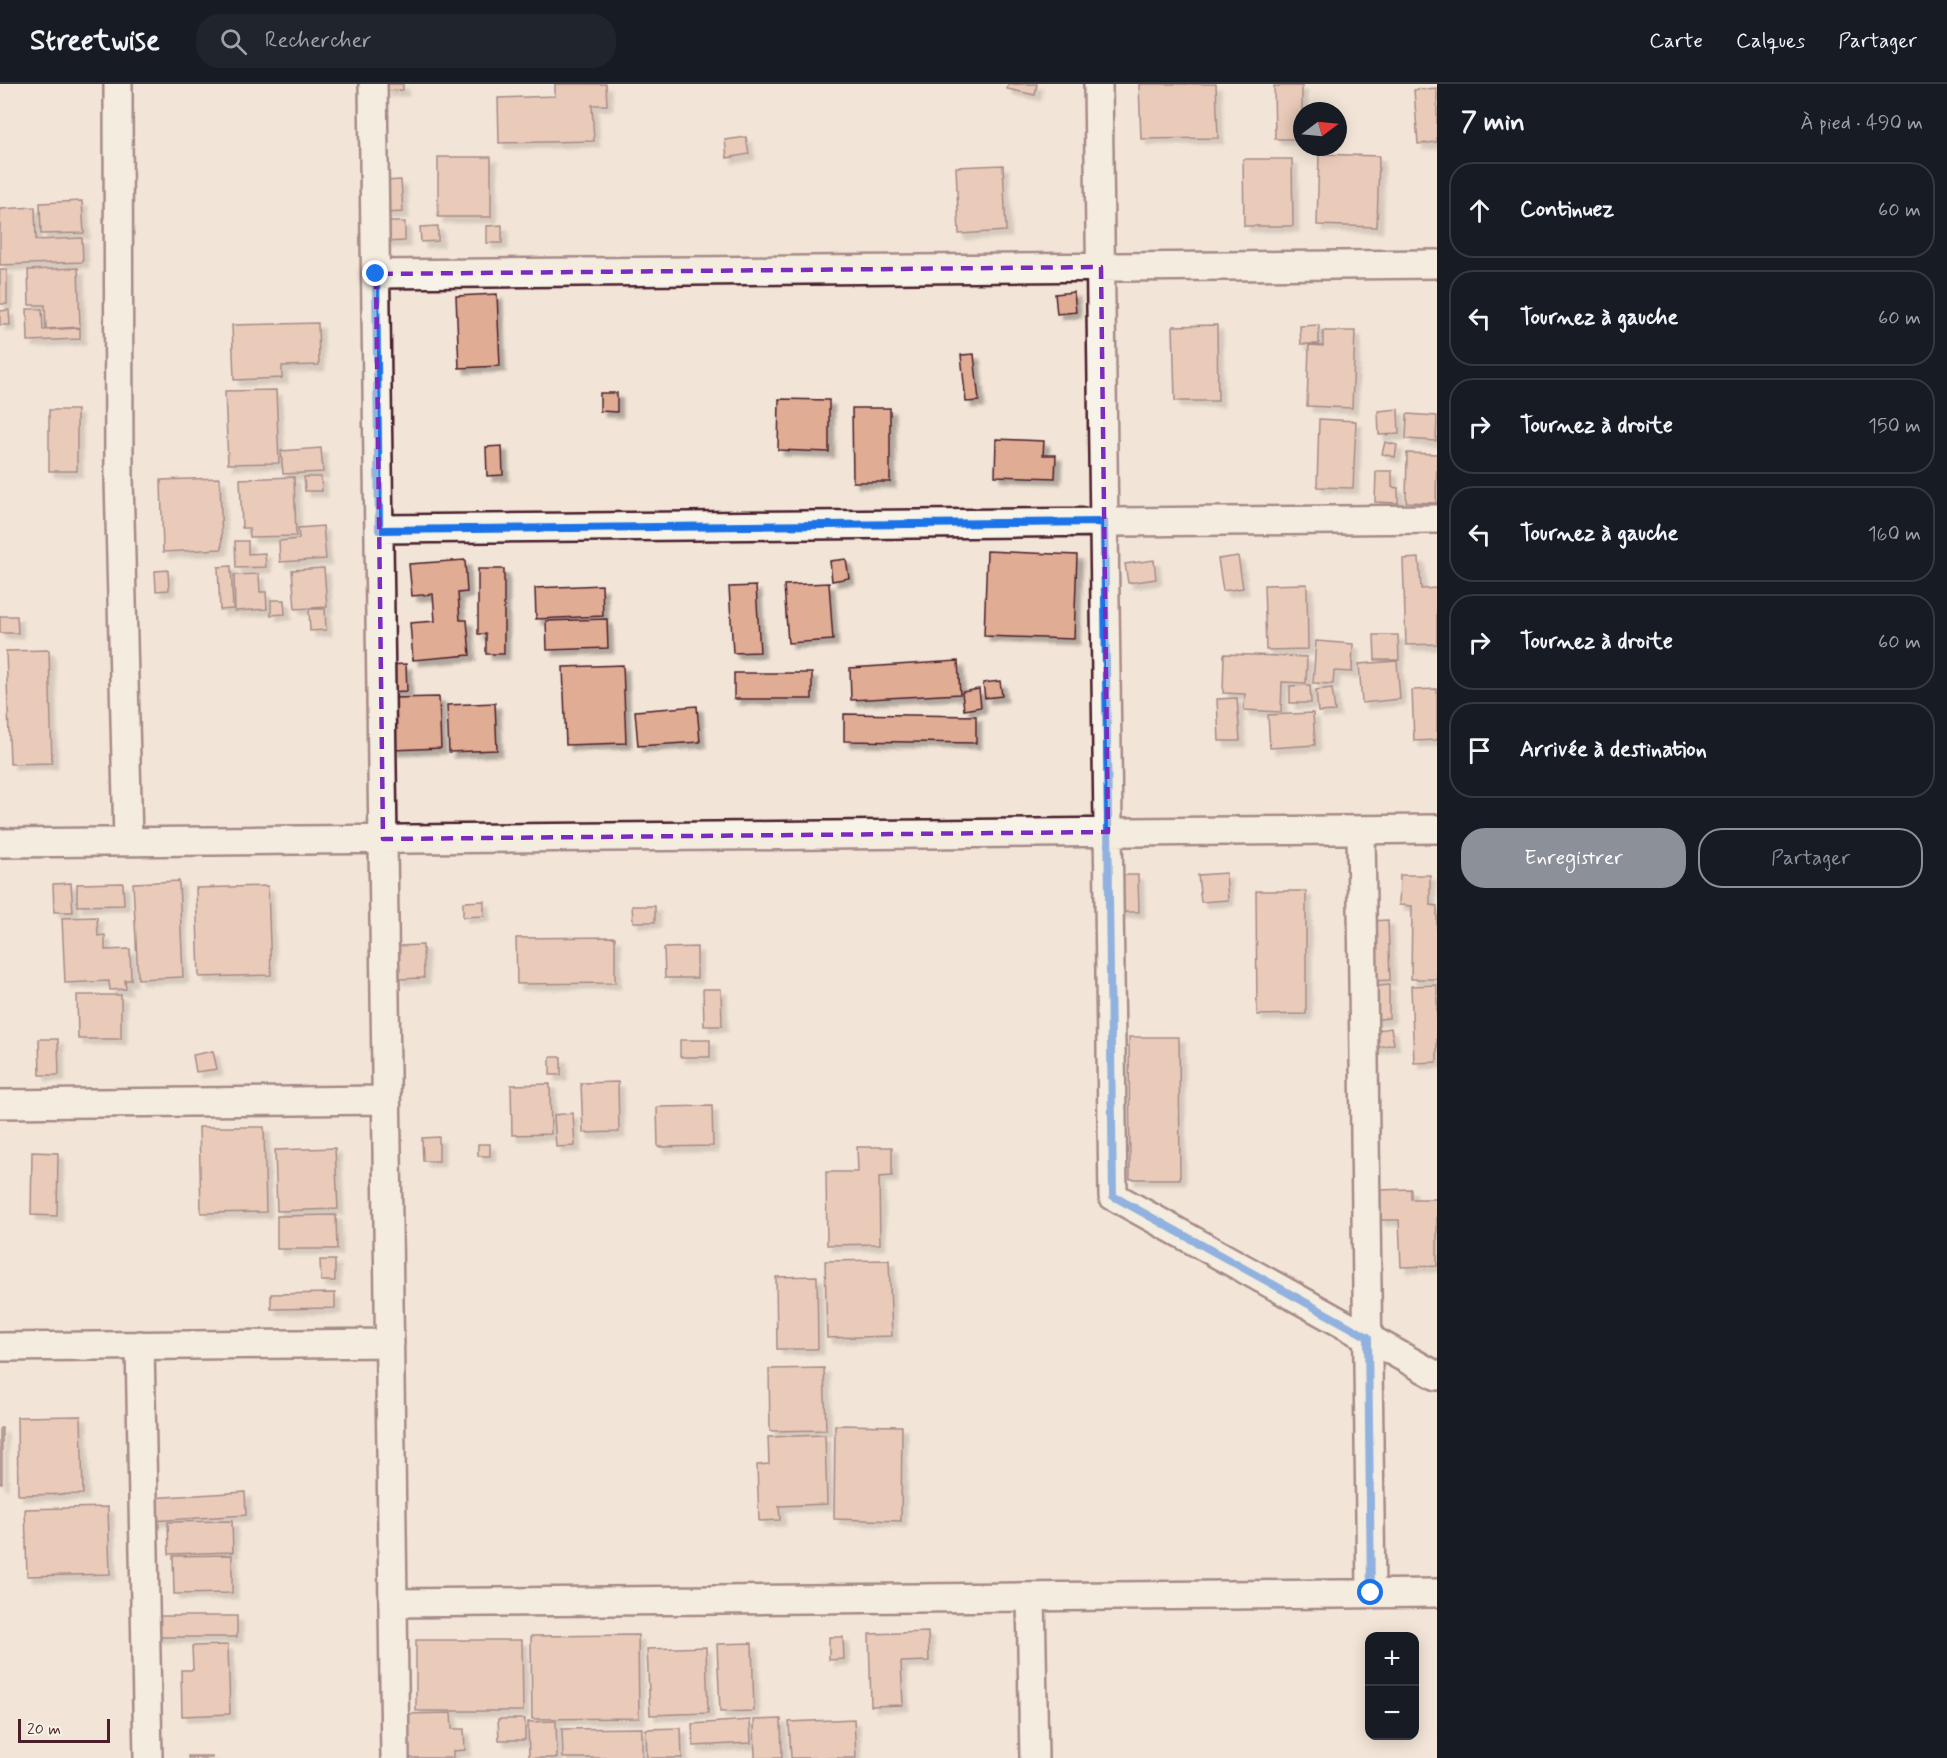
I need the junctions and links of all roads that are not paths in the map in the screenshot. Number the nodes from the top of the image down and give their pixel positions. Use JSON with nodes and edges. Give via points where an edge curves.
{"nodes":[{"id":1,"x":118,"y":84,"type":"edge"},
{"id":2,"x":374,"y":84,"type":"edge"},
{"id":3,"x":1098,"y":84,"type":"edge"},
{"id":4,"x":1437,"y":264,"type":"edge"},
{"id":5,"x":1101,"y":267,"type":"junction"},
{"id":6,"x":376,"y":274,"type":"junction"},
{"id":7,"x":1437,"y":519,"type":"edge"},
{"id":8,"x":1104,"y":522,"type":"junction"},
{"id":9,"x":379,"y":530,"type":"junction"},
{"id":10,"x":1437,"y":829,"type":"edge"},
{"id":11,"x":1361,"y":830,"type":"junction"},
{"id":12,"x":1108,"y":832,"type":"junction"},
{"id":13,"x":383,"y":839,"type":"junction"},
{"id":14,"x":128,"y":842,"type":"junction"},
{"id":15,"x":0,"y":843,"type":"edge"},
{"id":16,"x":386,"y":1100,"type":"junction"},
{"id":17,"x":0,"y":1104,"type":"edge"},
{"id":18,"x":1368,"y":1337,"type":"junction"},
{"id":19,"x":390,"y":1343,"type":"junction"},
{"id":20,"x":140,"y":1345,"type":"junction"},
{"id":21,"x":0,"y":1347,"type":"edge"},
{"id":22,"x":1437,"y":1376,"type":"edge"},
{"id":23,"x":1371,"y":1593,"type":"junction"},
{"id":24,"x":1437,"y":1593,"type":"edge"},
{"id":25,"x":1031,"y":1597,"type":"junction"},
{"id":26,"x":393,"y":1603,"type":"junction"},
{"id":27,"x":148,"y":1758,"type":"edge"},
{"id":28,"x":395,"y":1758,"type":"edge"},
{"id":29,"x":1034,"y":1758,"type":"edge"}],
"edges":[{"from":1,"to":14,"type":"street","via":[[119,478]]},
{"from":2,"to":6,"type":"street"},
{"from":3,"to":5,"type":"street"},
{"from":4,"to":5,"type":"street"},
{"from":5,"to":6,"type":"street"},
{"from":5,"to":8,"type":"street"},
{"from":6,"to":9,"type":"street"},
{"from":7,"to":8,"type":"street"},
{"from":8,"to":9,"type":"street"},
{"from":8,"to":12,"type":"street"},
{"from":9,"to":13,"type":"street"},
{"from":10,"to":11,"type":"street"},
{"from":11,"to":12,"type":"street"},
{"from":11,"to":18,"type":"street"},
{"from":12,"to":13,"type":"street"},
{"from":12,"to":18,"type":"street","via":[[1113,1196]]},
{"from":13,"to":14,"type":"street"},
{"from":13,"to":16,"type":"street"},
{"from":14,"to":15,"type":"street"},
{"from":16,"to":17,"type":"street"},
{"from":16,"to":19,"type":"street"},
{"from":18,"to":22,"type":"street"},
{"from":18,"to":23,"type":"street"},
{"from":19,"to":20,"type":"street"},
{"from":19,"to":26,"type":"street"},
{"from":20,"to":21,"type":"street"},
{"from":20,"to":27,"type":"street"},
{"from":23,"to":24,"type":"street"},
{"from":23,"to":25,"type":"street"},
{"from":25,"to":26,"type":"street"},
{"from":25,"to":29,"type":"street"},
{"from":26,"to":28,"type":"street"}]}
